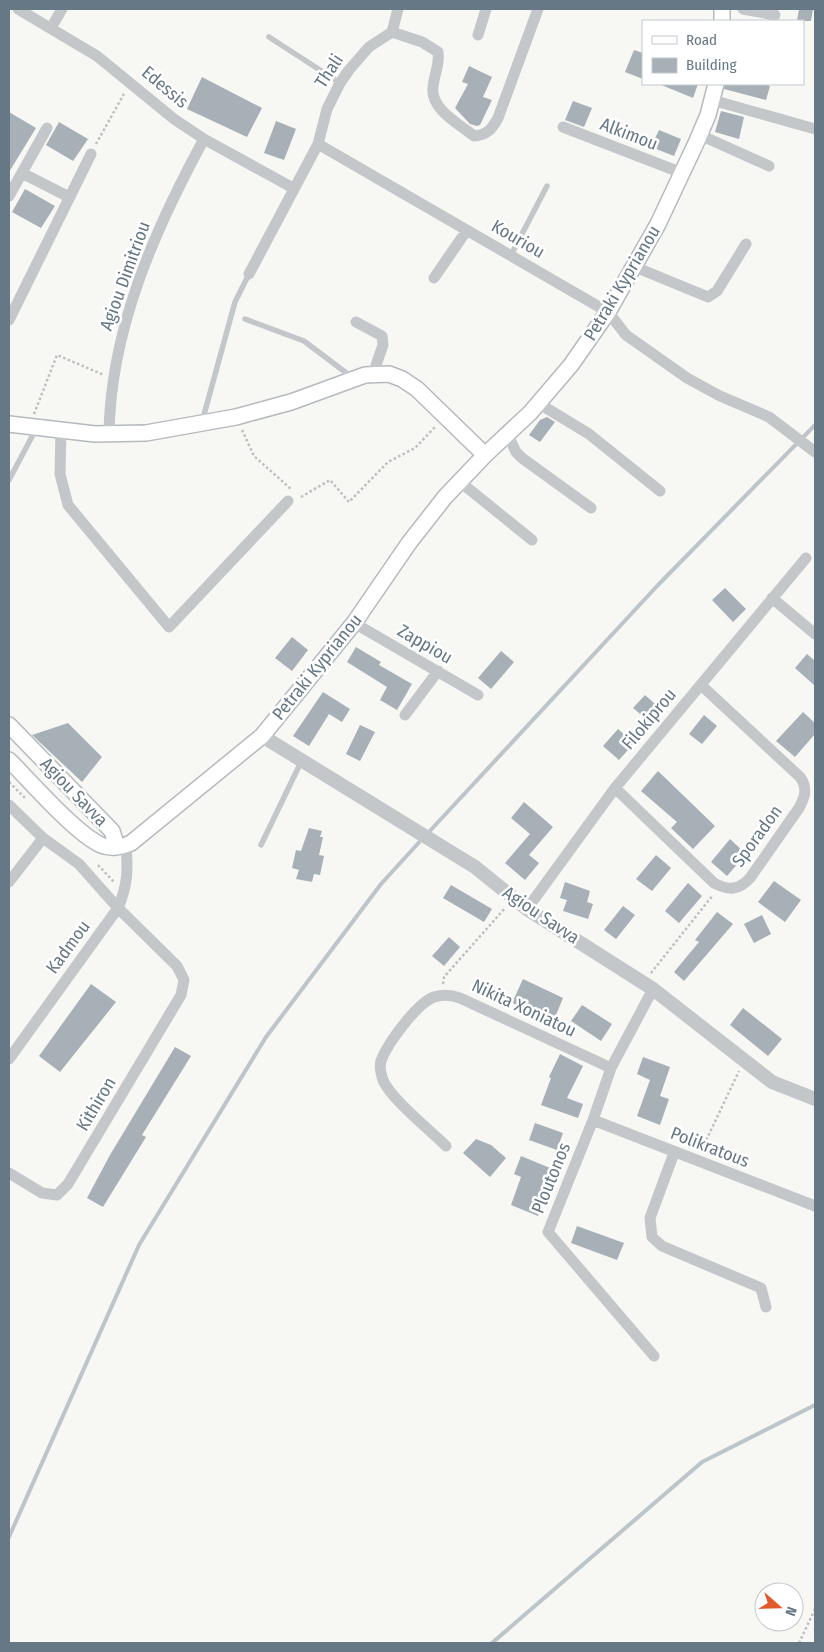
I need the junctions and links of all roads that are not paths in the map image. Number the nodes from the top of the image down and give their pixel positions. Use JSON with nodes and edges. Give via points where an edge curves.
{"nodes":[{"id":1,"x":18,"y":9,"type":"edge"},
{"id":2,"x":62,"y":9,"type":"edge"},
{"id":3,"x":398,"y":9,"type":"edge"},
{"id":4,"x":486,"y":9,"type":"edge"},
{"id":5,"x":538,"y":9,"type":"edge"},
{"id":6,"x":743,"y":9,"type":"edge"},
{"id":7,"x":775,"y":16,"type":"dead end"},
{"id":8,"x":50,"y":28,"type":"junction"},
{"id":9,"x":392,"y":32,"type":"junction"},
{"id":10,"x":478,"y":35,"type":"dead end"},
{"id":11,"x":269,"y":37,"type":"dead end"},
{"id":12,"x":340,"y":83,"type":"junction"},
{"id":13,"x":716,"y":85,"type":"edge"},
{"id":14,"x":712,"y":100,"type":"junction"},
{"id":15,"x":563,"y":127,"type":"dead end"},
{"id":16,"x":47,"y":128,"type":"dead end"},
{"id":17,"x":815,"y":129,"type":"edge"},
{"id":18,"x":700,"y":135,"type":"junction"},
{"id":19,"x":204,"y":138,"type":"junction"},
{"id":20,"x":318,"y":144,"type":"junction"},
{"id":21,"x":91,"y":154,"type":"road end"},
{"id":22,"x":769,"y":166,"type":"dead end"},
{"id":23,"x":22,"y":173,"type":"junction"},
{"id":24,"x":682,"y":173,"type":"junction"},
{"id":25,"x":547,"y":186,"type":"dead end"},
{"id":26,"x":293,"y":188,"type":"junction"},
{"id":27,"x":9,"y":196,"type":"edge"},
{"id":28,"x":69,"y":198,"type":"junction"},
{"id":29,"x":467,"y":230,"type":"junction"},
{"id":30,"x":746,"y":244,"type":"dead end"},
{"id":31,"x":511,"y":255,"type":"junction"},
{"id":32,"x":634,"y":267,"type":"junction"},
{"id":33,"x":249,"y":274,"type":"joint"},
{"id":34,"x":434,"y":278,"type":"dead end"},
{"id":35,"x":608,"y":312,"type":"junction"},
{"id":36,"x":245,"y":319,"type":"dead end"},
{"id":37,"x":9,"y":320,"type":"edge"},
{"id":38,"x":356,"y":322,"type":"dead end"},
{"id":39,"x":373,"y":374,"type":"junction"},
{"id":40,"x":355,"y":379,"type":"junction"},
{"id":41,"x":538,"y":403,"type":"junction"},
{"id":42,"x":9,"y":424,"type":"edge"},
{"id":43,"x":202,"y":424,"type":"junction"},
{"id":44,"x":33,"y":428,"type":"junction"},
{"id":45,"x":61,"y":431,"type":"junction"},
{"id":46,"x":109,"y":434,"type":"junction"},
{"id":47,"x":508,"y":435,"type":"junction"},
{"id":48,"x":815,"y":452,"type":"edge"},
{"id":49,"x":485,"y":455,"type":"junction"},
{"id":50,"x":9,"y":480,"type":"edge"},
{"id":51,"x":459,"y":481,"type":"junction"},
{"id":52,"x":660,"y":491,"type":"dead end"},
{"id":53,"x":288,"y":501,"type":"road end"},
{"id":54,"x":591,"y":508,"type":"dead end"},
{"id":55,"x":532,"y":540,"type":"dead end"},
{"id":56,"x":806,"y":558,"type":"dead end"},
{"id":57,"x":772,"y":598,"type":"junction"},
{"id":58,"x":354,"y":623,"type":"junction"},
{"id":59,"x":815,"y":634,"type":"edge"},
{"id":60,"x":438,"y":671,"type":"junction"},
{"id":61,"x":701,"y":685,"type":"junction"},
{"id":62,"x":478,"y":695,"type":"dead end"},
{"id":63,"x":405,"y":715,"type":"dead end"},
{"id":64,"x":9,"y":725,"type":"edge"},
{"id":65,"x":262,"y":736,"type":"junction"},
{"id":66,"x":9,"y":760,"type":"edge"},
{"id":67,"x":302,"y":760,"type":"junction"},
{"id":68,"x":615,"y":788,"type":"junction"},
{"id":69,"x":9,"y":805,"type":"edge"},
{"id":70,"x":43,"y":838,"type":"junction"},
{"id":71,"x":261,"y":844,"type":"dead end"},
{"id":72,"x":121,"y":846,"type":"junction"},
{"id":73,"x":9,"y":882,"type":"edge"},
{"id":74,"x":118,"y":908,"type":"junction"},
{"id":75,"x":527,"y":909,"type":"junction"},
{"id":76,"x":648,"y":986,"type":"junction"},
{"id":77,"x":9,"y":1059,"type":"edge"},
{"id":78,"x":611,"y":1068,"type":"junction"},
{"id":79,"x":815,"y":1099,"type":"edge"},
{"id":80,"x":593,"y":1120,"type":"junction"},
{"id":81,"x":446,"y":1146,"type":"dead end"},
{"id":82,"x":674,"y":1153,"type":"junction"},
{"id":83,"x":9,"y":1173,"type":"edge"},
{"id":84,"x":815,"y":1206,"type":"edge"},
{"id":85,"x":766,"y":1307,"type":"dead end"},
{"id":86,"x":654,"y":1356,"type":"dead end"}],
"edges":[{"from":1,"to":8,"type":"street","name":"Edessis"},
{"from":2,"to":8,"type":"street"},
{"from":3,"to":9,"type":"street"},
{"from":4,"to":10,"type":"street"},
{"from":5,"to":9,"type":"street","via":[[498,118],[489,132],[482,135],[474,136],[445,113],[433,96],[438,52],[422,42]]},
{"from":6,"to":7,"type":"street"},
{"from":8,"to":19,"type":"street","name":"Edessis","via":[[97,56],[174,119]]},
{"from":9,"to":12,"type":"street","name":"Thali","via":[[370,47]]},
{"from":11,"to":12,"type":"lane"},
{"from":12,"to":20,"type":"street","name":"Thali","via":[[327,109]]},
{"from":13,"to":14,"type":"main road","name":"Petraki Kyprianou"},
{"from":14,"to":17,"type":"street"},
{"from":14,"to":18,"type":"main road","name":"Petraki Kyprianou"},
{"from":15,"to":24,"type":"street","name":"Alkimou"},
{"from":16,"to":23,"type":"street"},
{"from":18,"to":22,"type":"street"},
{"from":18,"to":24,"type":"main road","name":"Petraki Kyprianou"},
{"from":19,"to":26,"type":"street","name":"Edessis"},
{"from":19,"to":46,"type":"street","name":"Agiou Dimitriou","via":[[177,189],[121,339],[112,379]]},
{"from":20,"to":26,"type":"street"},
{"from":20,"to":29,"type":"street","name":"Kouriou"},
{"from":21,"to":28,"type":"street"},
{"from":23,"to":27,"type":"street"},
{"from":23,"to":28,"type":"street"},
{"from":24,"to":32,"type":"main road","name":"Petraki Kyprianou"},
{"from":25,"to":31,"type":"lane"},
{"from":26,"to":33,"type":"street"},
{"from":28,"to":37,"type":"street"},
{"from":29,"to":31,"type":"street","name":"Kouriou"},
{"from":29,"to":34,"type":"street"},
{"from":30,"to":32,"type":"street","via":[[718,292],[708,297]]},
{"from":31,"to":35,"type":"street","name":"Kouriou"},
{"from":32,"to":35,"type":"main road","name":"Petraki Kyprianou"},
{"from":33,"to":43,"type":"lane","via":[[235,302]]},
{"from":35,"to":41,"type":"main road","name":"Petraki Kyprianou"},
{"from":35,"to":48,"type":"street","name":"Kouriou","via":[[626,336],[687,378],[759,412]]},
{"from":36,"to":40,"type":"lane","via":[[304,342]]},
{"from":38,"to":39,"type":"street","via":[[382,336]]},
{"from":39,"to":40,"type":"main road"},
{"from":39,"to":49,"type":"main road","via":[[389,374],[417,389]]},
{"from":40,"to":43,"type":"main road","via":[[291,402]]},
{"from":41,"to":47,"type":"main road","name":"Petraki Kyprianou"},
{"from":41,"to":52,"type":"street","via":[[589,434]]},
{"from":42,"to":44,"type":"main road"},
{"from":43,"to":46,"type":"main road","via":[[146,433]]},
{"from":44,"to":45,"type":"main road"},
{"from":44,"to":50,"type":"lane"},
{"from":45,"to":46,"type":"main road"},
{"from":45,"to":53,"type":"street","via":[[60,474],[68,505],[169,627]]},
{"from":47,"to":49,"type":"main road","name":"Petraki Kyprianou"},
{"from":47,"to":54,"type":"street","via":[[522,458]]},
{"from":49,"to":51,"type":"main road","name":"Petraki Kyprianou"},
{"from":51,"to":55,"type":"street"},
{"from":51,"to":58,"type":"main road","name":"Petraki Kyprianou","via":[[409,543]]},
{"from":56,"to":57,"type":"street","name":"Filokiprou"},
{"from":57,"to":59,"type":"street"},
{"from":57,"to":61,"type":"street","name":"Filokiprou"},
{"from":58,"to":60,"type":"street","name":"Zappiou"},
{"from":58,"to":65,"type":"main road","name":"Petraki Kyprianou"},
{"from":60,"to":62,"type":"street","name":"Zappiou"},
{"from":60,"to":63,"type":"street"},
{"from":61,"to":68,"type":"street","name":"Filokiprou"},
{"from":61,"to":68,"type":"street","name":"Sporadon","via":[[800,777],[805,788],[799,808],[750,878],[737,888],[720,886]]},
{"from":64,"to":72,"type":"main road","name":"Agiou Savva","via":[[112,831]]},
{"from":65,"to":67,"type":"street","name":"Agiou Savva"},
{"from":65,"to":72,"type":"main road","name":"Petraki Kyprianou"},
{"from":66,"to":72,"type":"main road","name":"Agiou Savva","via":[[99,845]]},
{"from":67,"to":71,"type":"lane"},
{"from":67,"to":75,"type":"street","name":"Agiou Savva","via":[[475,867]]},
{"from":68,"to":75,"type":"street","name":"Filokiprou"},
{"from":69,"to":70,"type":"street"},
{"from":70,"to":73,"type":"street"},
{"from":70,"to":74,"type":"street","via":[[78,864]]},
{"from":72,"to":74,"type":"street","name":"Kadmou","via":[[128,871],[126,889]]},
{"from":74,"to":77,"type":"street","name":"Kadmou"},
{"from":74,"to":83,"type":"street","name":"Kithiron","via":[[177,966],[184,980],[181,995],[68,1184],[57,1195],[42,1193]]},
{"from":75,"to":76,"type":"street","name":"Agiou Savva"},
{"from":76,"to":78,"type":"street","name":"Ploutonos"},
{"from":76,"to":79,"type":"street","name":"Agiou Savva","via":[[772,1082]]},
{"from":78,"to":80,"type":"street","name":"Ploutonos"},
{"from":78,"to":81,"type":"street","name":"Nikita Xoniatou","via":[[460,998],[432,997],[418,1008],[386,1051],[380,1070],[388,1090]]},
{"from":80,"to":82,"type":"street","name":"Polikratous"},
{"from":80,"to":86,"type":"street","name":"Ploutonos","via":[[548,1232]]},
{"from":82,"to":84,"type":"street","name":"Polikratous"},
{"from":82,"to":85,"type":"street","via":[[650,1218],[652,1236],[662,1246],[761,1288]]}]}
